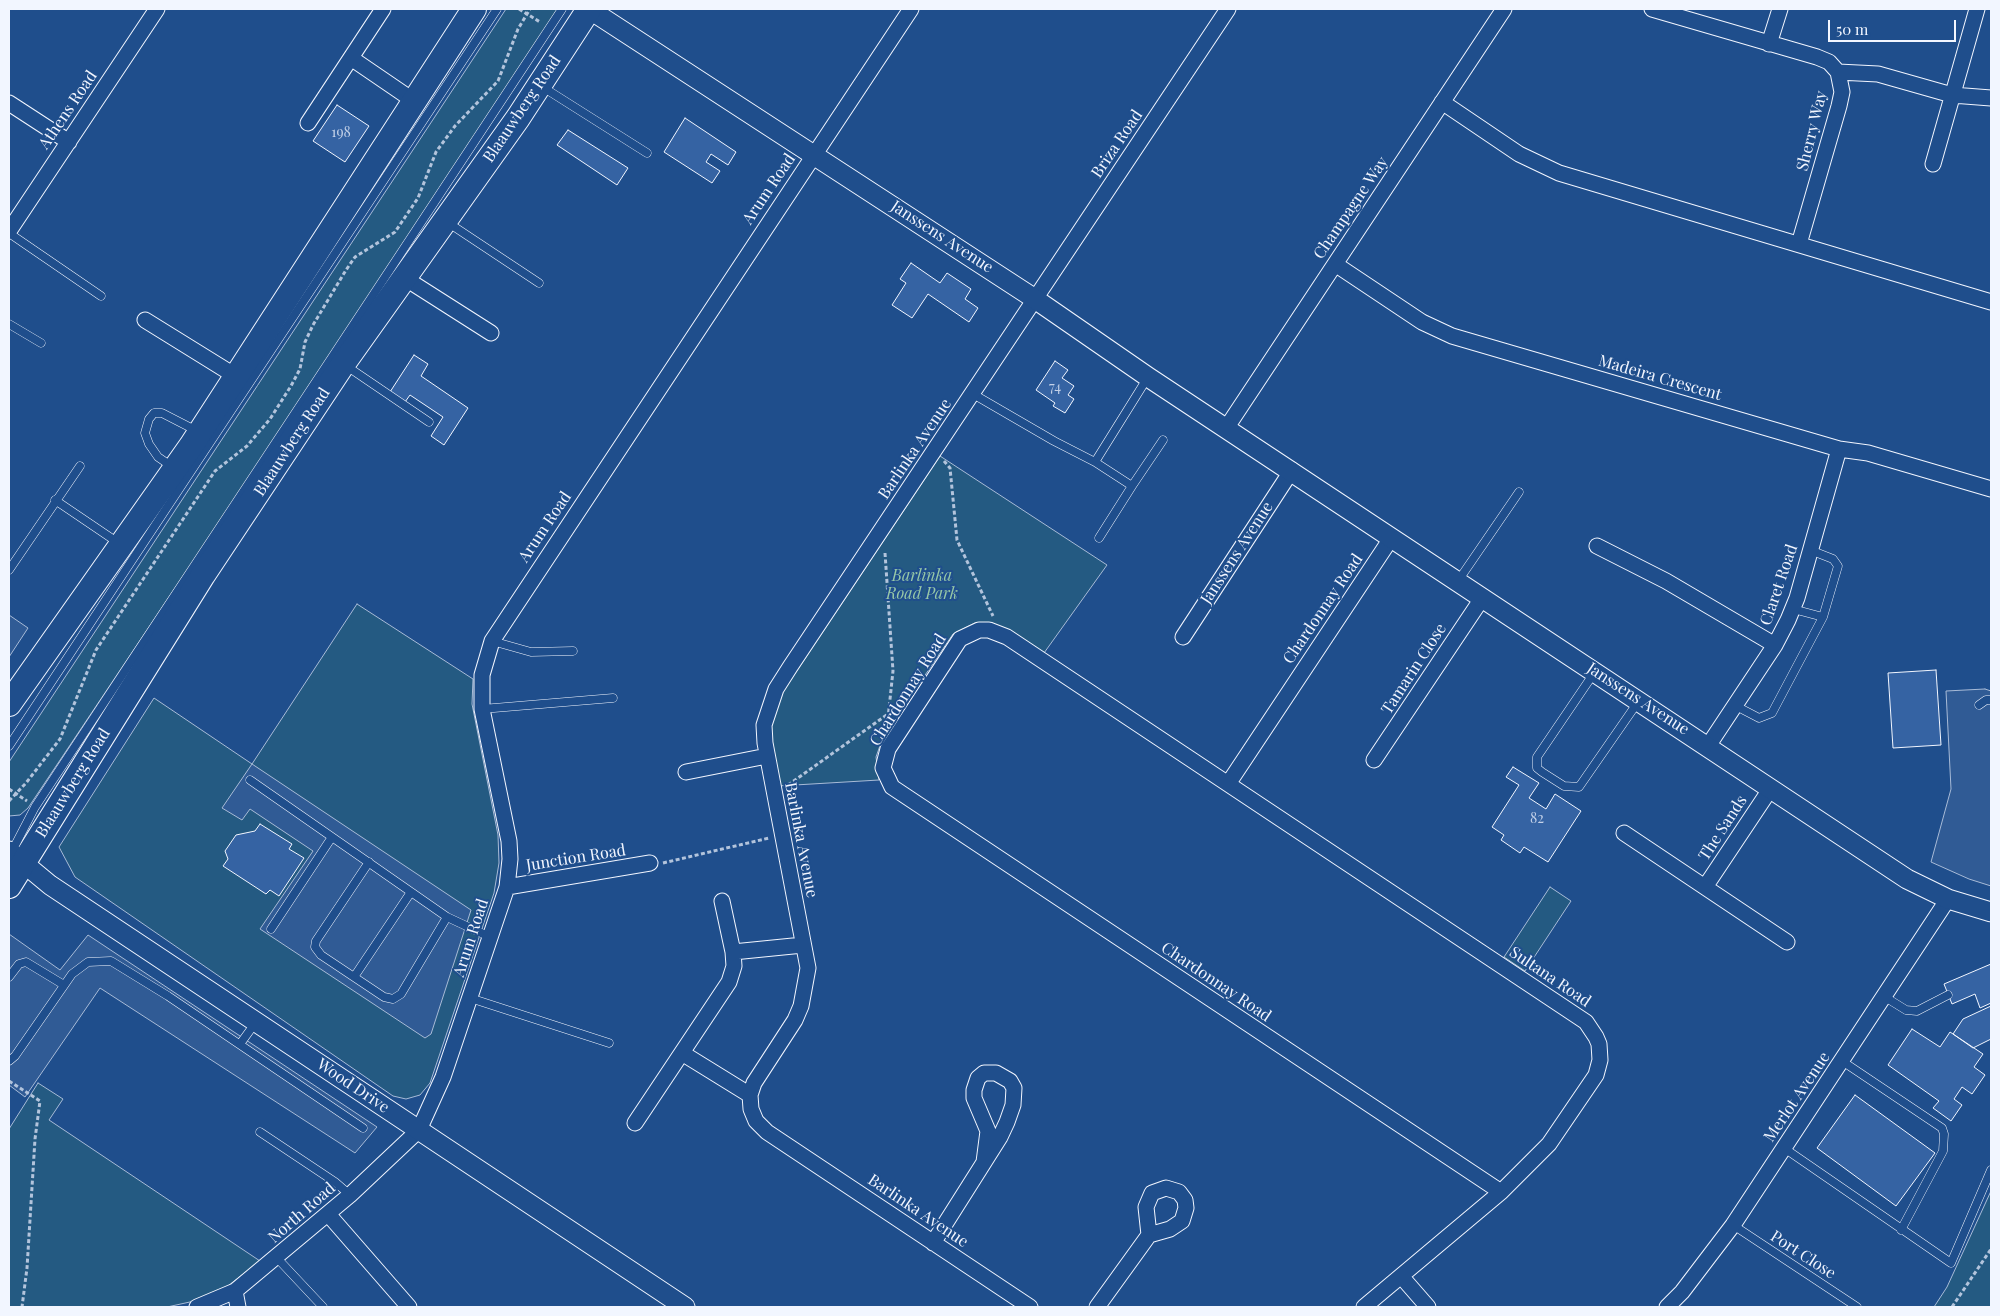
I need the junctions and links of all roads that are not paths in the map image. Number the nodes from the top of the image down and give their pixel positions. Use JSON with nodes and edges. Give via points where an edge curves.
{"nodes":[{"id":1,"x":157,"y":9,"type":"edge"},
{"id":2,"x":383,"y":9,"type":"edge"},
{"id":3,"x":474,"y":9,"type":"edge"},
{"id":4,"x":497,"y":9,"type":"edge"},
{"id":5,"x":562,"y":9,"type":"edge"},
{"id":6,"x":589,"y":9,"type":"edge"},
{"id":7,"x":911,"y":9,"type":"edge"},
{"id":8,"x":1228,"y":9,"type":"edge"},
{"id":9,"x":1504,"y":9,"type":"edge"},
{"id":10,"x":1652,"y":9,"type":"edge"},
{"id":11,"x":1780,"y":9,"type":"edge"},
{"id":12,"x":1977,"y":9,"type":"edge"},
{"id":13,"x":1769,"y":44,"type":"junction"},
{"id":14,"x":351,"y":58,"type":"junction"},
{"id":15,"x":1844,"y":72,"type":"junction"},
{"id":16,"x":540,"y":85,"type":"junction"},
{"id":17,"x":1952,"y":95,"type":"junction"},
{"id":18,"x":1991,"y":98,"type":"edge"},
{"id":19,"x":414,"y":101,"type":"junction"},
{"id":20,"x":1442,"y":102,"type":"junction"},
{"id":21,"x":9,"y":103,"type":"edge"},
{"id":22,"x":308,"y":123,"type":"dead end"},
{"id":23,"x":69,"y":142,"type":"junction"},
{"id":24,"x":647,"y":153,"type":"dead end"},
{"id":25,"x":814,"y":153,"type":"junction"},
{"id":26,"x":1933,"y":164,"type":"dead end"},
{"id":27,"x":444,"y":220,"type":"junction"},
{"id":28,"x":9,"y":232,"type":"edge"},
{"id":29,"x":1799,"y":244,"type":"junction"},
{"id":30,"x":1335,"y":264,"type":"junction"},
{"id":31,"x":403,"y":277,"type":"junction"},
{"id":32,"x":539,"y":283,"type":"dead end"},
{"id":33,"x":101,"y":296,"type":"dead end"},
{"id":34,"x":1035,"y":299,"type":"junction"},
{"id":35,"x":1991,"y":302,"type":"edge"},
{"id":36,"x":144,"y":320,"type":"dead end"},
{"id":37,"x":9,"y":324,"type":"edge"},
{"id":38,"x":491,"y":333,"type":"dead end"},
{"id":39,"x":41,"y":343,"type":"dead end"},
{"id":40,"x":343,"y":364,"type":"junction"},
{"id":41,"x":237,"y":377,"type":"junction"},
{"id":42,"x":1148,"y":377,"type":"junction"},
{"id":43,"x":973,"y":394,"type":"junction"},
{"id":44,"x":429,"y":422,"type":"dead end"},
{"id":45,"x":1227,"y":427,"type":"junction"},
{"id":46,"x":200,"y":433,"type":"junction"},
{"id":47,"x":1162,"y":440,"type":"dead end"},
{"id":48,"x":1839,"y":449,"type":"junction"},
{"id":49,"x":1095,"y":462,"type":"junction"},
{"id":50,"x":80,"y":466,"type":"dead end"},
{"id":51,"x":175,"y":469,"type":"junction"},
{"id":52,"x":1292,"y":470,"type":"junction"},
{"id":53,"x":1132,"y":486,"type":"junction"},
{"id":54,"x":1991,"y":489,"type":"edge"},
{"id":55,"x":1519,"y":492,"type":"dead end"},
{"id":56,"x":55,"y":500,"type":"junction"},
{"id":57,"x":1392,"y":537,"type":"junction"},
{"id":58,"x":1099,"y":538,"type":"dead end"},
{"id":59,"x":121,"y":546,"type":"junction"},
{"id":60,"x":1597,"y":546,"type":"dead end"},
{"id":61,"x":1810,"y":550,"type":"junction"},
{"id":62,"x":9,"y":570,"type":"edge"},
{"id":63,"x":1458,"y":580,"type":"junction"},
{"id":64,"x":1483,"y":596,"type":"junction"},
{"id":65,"x":1793,"y":609,"type":"junction"},
{"id":66,"x":1823,"y":617,"type":"junction"},
{"id":67,"x":1183,"y":636,"type":"dead end"},
{"id":68,"x":492,"y":641,"type":"junction"},
{"id":69,"x":1775,"y":645,"type":"junction"},
{"id":70,"x":573,"y":651,"type":"dead end"},
{"id":71,"x":1595,"y":671,"type":"junction"},
{"id":72,"x":613,"y":698,"type":"dead end"},
{"id":73,"x":1639,"y":700,"type":"junction"},
{"id":74,"x":1991,"y":700,"type":"edge"},
{"id":75,"x":9,"y":704,"type":"edge"},
{"id":76,"x":1736,"y":706,"type":"junction"},
{"id":77,"x":1979,"y":706,"type":"dead end"},
{"id":78,"x":482,"y":709,"type":"junction"},
{"id":79,"x":9,"y":746,"type":"edge"},
{"id":80,"x":1708,"y":746,"type":"junction"},
{"id":81,"x":767,"y":756,"type":"junction"},
{"id":82,"x":1374,"y":760,"type":"dead end"},
{"id":83,"x":686,"y":772,"type":"dead end"},
{"id":84,"x":250,"y":780,"type":"dead end"},
{"id":85,"x":1228,"y":784,"type":"junction"},
{"id":86,"x":1771,"y":788,"type":"junction"},
{"id":87,"x":1624,"y":833,"type":"dead end"},
{"id":88,"x":332,"y":837,"type":"junction"},
{"id":89,"x":13,"y":856,"type":"edge"},
{"id":90,"x":369,"y":862,"type":"junction"},
{"id":91,"x":650,"y":863,"type":"road end"},
{"id":92,"x":9,"y":886,"type":"edge"},
{"id":93,"x":506,"y":887,"type":"junction"},
{"id":94,"x":1705,"y":887,"type":"junction"},
{"id":95,"x":411,"y":892,"type":"junction"},
{"id":96,"x":1948,"y":899,"type":"junction"},
{"id":97,"x":722,"y":901,"type":"dead end"},
{"id":98,"x":1991,"y":912,"type":"edge"},
{"id":99,"x":447,"y":917,"type":"junction"},
{"id":100,"x":271,"y":929,"type":"dead end"},
{"id":101,"x":490,"y":937,"type":"junction"},
{"id":102,"x":1788,"y":942,"type":"dead end"},
{"id":103,"x":803,"y":944,"type":"junction"},
{"id":104,"x":733,"y":952,"type":"junction"},
{"id":105,"x":9,"y":977,"type":"edge"},
{"id":106,"x":354,"y":977,"type":"junction"},
{"id":107,"x":64,"y":985,"type":"junction"},
{"id":108,"x":1948,"y":995,"type":"dead end"},
{"id":109,"x":1885,"y":997,"type":"junction"},
{"id":110,"x":470,"y":998,"type":"junction"},
{"id":111,"x":256,"y":1022,"type":"junction"},
{"id":112,"x":609,"y":1043,"type":"dead end"},
{"id":113,"x":240,"y":1044,"type":"junction"},
{"id":114,"x":682,"y":1053,"type":"junction"},
{"id":115,"x":9,"y":1061,"type":"edge"},
{"id":116,"x":1842,"y":1061,"type":"junction"},
{"id":117,"x":750,"y":1095,"type":"junction"},
{"id":118,"x":635,"y":1124,"type":"dead end"},
{"id":119,"x":363,"y":1128,"type":"dead end"},
{"id":120,"x":419,"y":1130,"type":"junction"},
{"id":121,"x":260,"y":1132,"type":"dead end"},
{"id":122,"x":1784,"y":1148,"type":"junction"},
{"id":123,"x":984,"y":1162,"type":"junction"},
{"id":124,"x":1991,"y":1170,"type":"edge"},
{"id":125,"x":1502,"y":1192,"type":"junction"},
{"id":126,"x":350,"y":1195,"type":"junction"},
{"id":127,"x":328,"y":1214,"type":"junction"},
{"id":128,"x":1733,"y":1225,"type":"junction"},
{"id":129,"x":1901,"y":1230,"type":"junction"},
{"id":130,"x":1149,"y":1235,"type":"dead end"},
{"id":131,"x":933,"y":1243,"type":"junction"},
{"id":132,"x":277,"y":1258,"type":"junction"},
{"id":133,"x":1401,"y":1276,"type":"junction"},
{"id":134,"x":235,"y":1291,"type":"junction"},
{"id":135,"x":196,"y":1307,"type":"edge"},
{"id":136,"x":238,"y":1307,"type":"edge"},
{"id":137,"x":323,"y":1307,"type":"edge"},
{"id":138,"x":409,"y":1307,"type":"edge"},
{"id":139,"x":685,"y":1307,"type":"edge"},
{"id":140,"x":1030,"y":1307,"type":"edge"},
{"id":141,"x":1097,"y":1307,"type":"edge"},
{"id":142,"x":1364,"y":1307,"type":"edge"},
{"id":143,"x":1428,"y":1307,"type":"edge"},
{"id":144,"x":1667,"y":1307,"type":"edge"},
{"id":145,"x":1857,"y":1307,"type":"edge"}],
"edges":[{"from":1,"to":23,"type":"street","name":"Athens Road"},
{"from":2,"to":14,"type":"street"},
{"from":3,"to":19,"type":"main road"},
{"from":4,"to":79,"type":"lane"},
{"from":5,"to":89,"type":"lane","via":[[35,807]]},
{"from":6,"to":16,"type":"main road","name":"Blaauwberg Road"},
{"from":6,"to":25,"type":"street","name":"Janssens Avenue"},
{"from":7,"to":25,"type":"street","name":"Arum Road"},
{"from":8,"to":34,"type":"street","name":"Briza Road"},
{"from":9,"to":20,"type":"street","name":"Champagne Way"},
{"from":10,"to":13,"type":"street","name":"Sherry Way"},
{"from":11,"to":13,"type":"street"},
{"from":12,"to":17,"type":"street"},
{"from":13,"to":15,"type":"street","name":"Sherry Way","via":[[1817,57]]},
{"from":14,"to":19,"type":"street"},
{"from":14,"to":22,"type":"street"},
{"from":15,"to":17,"type":"street","via":[[1878,74]]},
{"from":15,"to":29,"type":"street","name":"Sherry Way","via":[[1839,106]]},
{"from":16,"to":24,"type":"lane"},
{"from":16,"to":27,"type":"main road","name":"Blaauwberg Road"},
{"from":17,"to":18,"type":"street"},
{"from":17,"to":26,"type":"street"},
{"from":19,"to":41,"type":"main road"},
{"from":20,"to":29,"type":"street","via":[[1540,166]]},
{"from":20,"to":30,"type":"street","name":"Champagne Way"},
{"from":21,"to":23,"type":"street"},
{"from":23,"to":28,"type":"street","name":"Athens Road"},
{"from":25,"to":34,"type":"street","name":"Janssens Avenue"},
{"from":25,"to":68,"type":"street","name":"Arum Road"},
{"from":27,"to":31,"type":"main road","name":"Blaauwberg Road"},
{"from":27,"to":32,"type":"lane"},
{"from":28,"to":33,"type":"lane"},
{"from":29,"to":35,"type":"street"},
{"from":30,"to":45,"type":"street","name":"Champagne Way"},
{"from":30,"to":48,"type":"street","name":"Madeira Crescent","via":[[1442,332]]},
{"from":31,"to":38,"type":"street"},
{"from":31,"to":40,"type":"main road","name":"Blaauwberg Road"},
{"from":34,"to":42,"type":"street","name":"Janssens Avenue"},
{"from":34,"to":43,"type":"street","name":"Barlinka Avenue"},
{"from":36,"to":41,"type":"street"},
{"from":37,"to":39,"type":"lane"},
{"from":40,"to":44,"type":"lane"},
{"from":40,"to":89,"type":"main road","name":"Blaauwberg Road"},
{"from":41,"to":46,"type":"main road"},
{"from":42,"to":45,"type":"street","name":"Janssens Avenue"},
{"from":42,"to":49,"type":"lane"},
{"from":43,"to":49,"type":"lane"},
{"from":43,"to":81,"type":"street","name":"Barlinka Avenue","via":[[776,689],[764,725]]},
{"from":45,"to":52,"type":"street","name":"Janssens Avenue"},
{"from":46,"to":51,"type":"main road"},
{"from":46,"to":51,"type":"lane","via":[[162,412],[149,419],[146,433],[149,444],[158,457]]},
{"from":47,"to":53,"type":"lane"},
{"from":48,"to":54,"type":"street","name":"Madeira Crescent","via":[[1868,453]]},
{"from":48,"to":61,"type":"street","name":"Claret Road"},
{"from":49,"to":53,"type":"lane"},
{"from":50,"to":56,"type":"lane"},
{"from":51,"to":59,"type":"main road"},
{"from":52,"to":57,"type":"street","name":"Janssens Avenue"},
{"from":52,"to":67,"type":"street","name":"Janssens Avenue"},
{"from":53,"to":58,"type":"lane"},
{"from":55,"to":63,"type":"lane"},
{"from":56,"to":59,"type":"lane"},
{"from":56,"to":62,"type":"lane"},
{"from":57,"to":63,"type":"street","name":"Janssens Avenue"},
{"from":57,"to":85,"type":"street","name":"Chardonnay Road"},
{"from":59,"to":75,"type":"main road"},
{"from":60,"to":69,"type":"street","via":[[1666,581]]},
{"from":61,"to":65,"type":"street","name":"Claret Road"},
{"from":61,"to":66,"type":"lane","via":[[1833,559],[1838,566]]},
{"from":63,"to":64,"type":"street","name":"Janssens Avenue"},
{"from":64,"to":71,"type":"street","name":"Janssens Avenue"},
{"from":64,"to":82,"type":"street","name":"Tamarin Close"},
{"from":65,"to":66,"type":"lane"},
{"from":65,"to":69,"type":"street","name":"Claret Road"},
{"from":66,"to":76,"type":"lane","via":[[1772,713],[1759,718]]},
{"from":68,"to":70,"type":"lane","via":[[531,652]]},
{"from":68,"to":78,"type":"street","name":"Arum Road","via":[[482,675]]},
{"from":69,"to":76,"type":"street","name":"Claret Road"},
{"from":71,"to":73,"type":"street","name":"Janssens Avenue"},
{"from":71,"to":73,"type":"lane","via":[[1538,757],[1538,768],[1542,772],[1564,786],[1579,787]]},
{"from":72,"to":78,"type":"lane"},
{"from":73,"to":80,"type":"street","name":"Janssens Avenue"},
{"from":74,"to":77,"type":"lane"},
{"from":76,"to":80,"type":"street","name":"Claret Road"},
{"from":78,"to":93,"type":"street","name":"Arum Road","via":[[509,841]]},
{"from":80,"to":86,"type":"street","name":"Janssens Avenue"},
{"from":81,"to":83,"type":"street"},
{"from":81,"to":103,"type":"street","name":"Barlinka Avenue"},
{"from":84,"to":88,"type":"lane"},
{"from":85,"to":125,"type":"street","name":"Sultana Road","via":[[1586,1022],[1599,1044],[1600,1060],[1596,1075],[1549,1144]]},
{"from":85,"to":125,"type":"street","name":"Chardonnay Road","via":[[1007,637],[988,630],[979,630],[960,639],[888,749],[884,761],[885,775],[897,792]]},
{"from":86,"to":94,"type":"street","name":"The Sands"},
{"from":86,"to":96,"type":"street","name":"Janssens Avenue","via":[[1907,879]]},
{"from":87,"to":94,"type":"street"},
{"from":88,"to":90,"type":"lane"},
{"from":88,"to":100,"type":"lane"},
{"from":89,"to":92,"type":"main road","name":"Blaauwberg Road"},
{"from":89,"to":111,"type":"street","name":"Wood Drive","via":[[50,885]]},
{"from":90,"to":95,"type":"lane"},
{"from":90,"to":106,"type":"lane","via":[[315,944],[321,956]]},
{"from":91,"to":93,"type":"street","name":"Junction Road"},
{"from":93,"to":101,"type":"street","name":"Arum Road"},
{"from":94,"to":102,"type":"street"},
{"from":95,"to":99,"type":"lane"},
{"from":95,"to":106,"type":"lane"},
{"from":96,"to":98,"type":"street","name":"Janssens Avenue"},
{"from":96,"to":109,"type":"street","name":"Merlot Avenue"},
{"from":97,"to":104,"type":"street"},
{"from":99,"to":101,"type":"lane"},
{"from":99,"to":106,"type":"lane","via":[[398,997],[384,996]]},
{"from":101,"to":110,"type":"street","name":"Arum Road"},
{"from":103,"to":104,"type":"street"},
{"from":103,"to":117,"type":"street","name":"Barlinka Avenue","via":[[808,968],[801,1006]]},
{"from":104,"to":114,"type":"street","via":[[734,966],[729,982]]},
{"from":105,"to":107,"type":"lane","via":[[19,964],[26,962]]},
{"from":107,"to":113,"type":"lane","via":[[88,962],[111,961]]},
{"from":107,"to":115,"type":"lane"},
{"from":108,"to":109,"type":"lane","via":[[1912,1011]]},
{"from":109,"to":116,"type":"street","name":"Merlot Avenue"},
{"from":110,"to":112,"type":"lane"},
{"from":110,"to":120,"type":"street","name":"Arum Road","via":[[436,1095]]},
{"from":111,"to":113,"type":"lane"},
{"from":111,"to":120,"type":"street","name":"Wood Drive"},
{"from":113,"to":119,"type":"lane"},
{"from":114,"to":117,"type":"street"},
{"from":114,"to":118,"type":"street"},
{"from":116,"to":122,"type":"street","name":"Merlot Avenue"},
{"from":116,"to":129,"type":"lane","via":[[1942,1128],[1943,1151]]},
{"from":117,"to":131,"type":"street","name":"Barlinka Avenue","via":[[756,1121],[767,1132]]},
{"from":120,"to":126,"type":"street","name":"North Road"},
{"from":120,"to":139,"type":"street","name":"Wood Drive"},
{"from":121,"to":126,"type":"lane"},
{"from":122,"to":128,"type":"street","name":"Merlot Avenue"},
{"from":122,"to":129,"type":"lane"},
{"from":123,"to":123,"type":"street","via":[[1007,1122],[1014,1100],[1010,1081],[996,1073],[978,1078],[974,1090],[974,1098],[988,1131]]},
{"from":123,"to":131,"type":"street"},
{"from":124,"to":129,"type":"lane","via":[[1951,1263]]},
{"from":125,"to":133,"type":"street","name":"Sultana Road"},
{"from":126,"to":127,"type":"street","name":"North Road"},
{"from":127,"to":132,"type":"street","name":"North Road"},
{"from":127,"to":138,"type":"street"},
{"from":128,"to":144,"type":"street","name":"Merlot Avenue","via":[[1689,1284]]},
{"from":128,"to":145,"type":"lane","name":"Port Close"},
{"from":130,"to":141,"type":"street"},
{"from":131,"to":140,"type":"street","name":"Barlinka Avenue"},
{"from":132,"to":134,"type":"street","name":"North Road"},
{"from":132,"to":137,"type":"lane"},
{"from":133,"to":142,"type":"street"},
{"from":133,"to":143,"type":"street"},
{"from":134,"to":135,"type":"street","name":"North Road"},
{"from":134,"to":136,"type":"street"}]}
